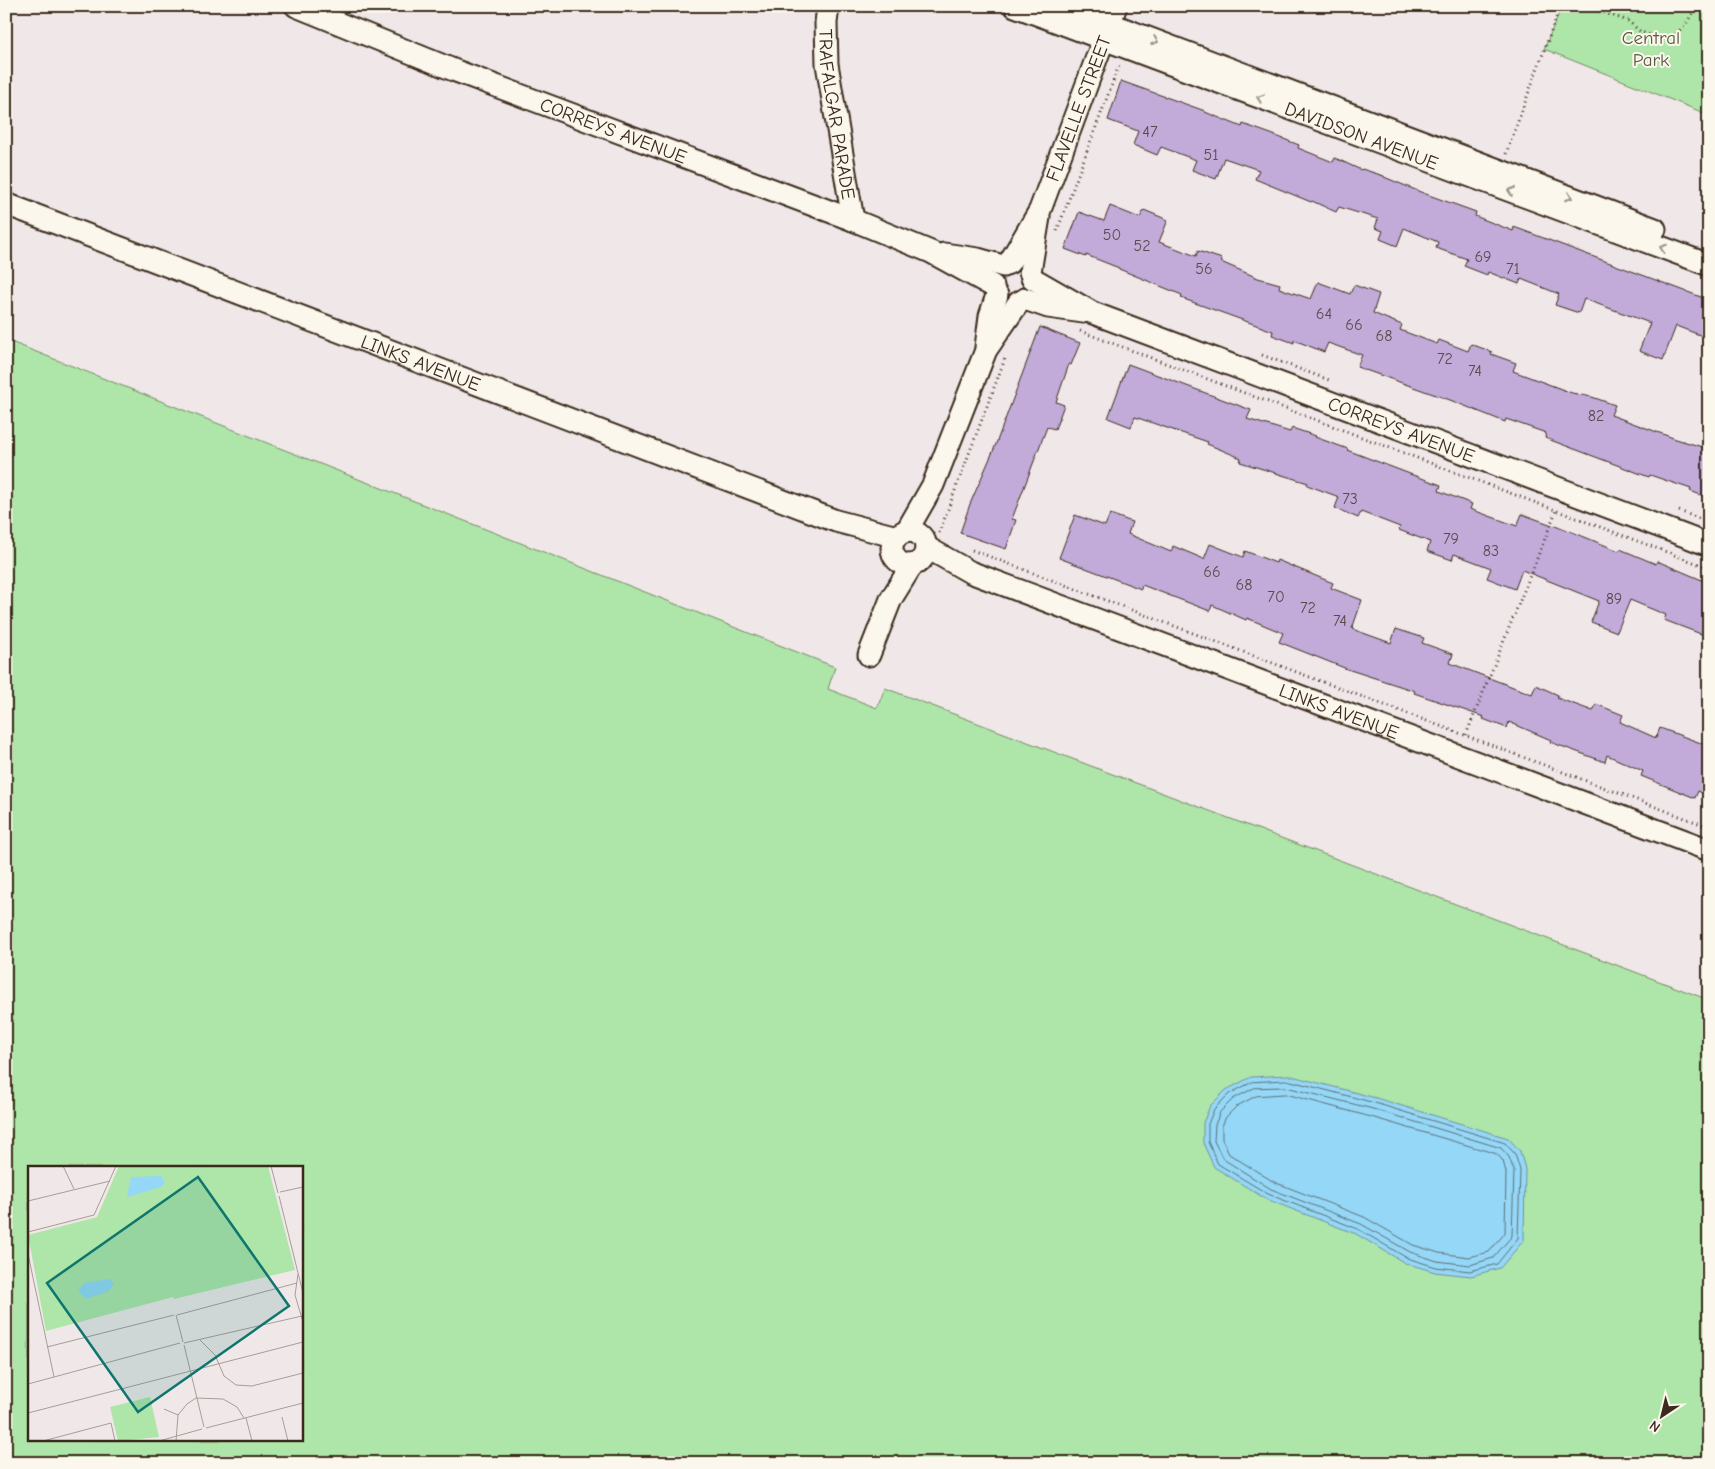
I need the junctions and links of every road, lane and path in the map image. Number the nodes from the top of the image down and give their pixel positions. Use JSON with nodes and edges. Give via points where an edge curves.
{"nodes":[{"id":1,"x":296,"y":6,"type":"edge"},
{"id":2,"x":828,"y":6,"type":"edge"},
{"id":3,"x":1015,"y":6,"type":"edge"},
{"id":4,"x":1063,"y":6,"type":"edge"},
{"id":5,"x":1577,"y":6,"type":"edge"},
{"id":6,"x":1585,"y":6,"type":"edge"},
{"id":7,"x":1697,"y":6,"type":"edge"},
{"id":8,"x":1559,"y":8,"type":"edge"},
{"id":9,"x":1110,"y":23,"type":"edge"},
{"id":10,"x":1121,"y":60,"type":"dead end"},
{"id":11,"x":1506,"y":156,"type":"dead end"},
{"id":12,"x":6,"y":204,"type":"edge"},
{"id":13,"x":1040,"y":210,"type":"junction"},
{"id":14,"x":853,"y":220,"type":"junction"},
{"id":15,"x":1056,"y":234,"type":"dead end"},
{"id":16,"x":1709,"y":249,"type":"edge"},
{"id":17,"x":931,"y":252,"type":"junction"},
{"id":18,"x":1006,"y":264,"type":"junction"},
{"id":19,"x":1709,"y":265,"type":"edge"},
{"id":20,"x":1031,"y":275,"type":"junction"},
{"id":21,"x":995,"y":290,"type":"junction"},
{"id":22,"x":1022,"y":301,"type":"junction"},
{"id":23,"x":1093,"y":313,"type":"junction"},
{"id":24,"x":1074,"y":329,"type":"dead end"},
{"id":25,"x":986,"y":350,"type":"junction"},
{"id":26,"x":1256,"y":352,"type":"dead end"},
{"id":27,"x":1007,"y":354,"type":"dead end"},
{"id":28,"x":1336,"y":382,"type":"dead end"},
{"id":29,"x":1673,"y":509,"type":"dead end"},
{"id":30,"x":1556,"y":510,"type":"junction"},
{"id":31,"x":1709,"y":522,"type":"edge"},
{"id":32,"x":1709,"y":545,"type":"edge"},
{"id":33,"x":965,"y":547,"type":"dead end"},
{"id":34,"x":912,"y":548,"type":"junction"},
{"id":35,"x":1709,"y":568,"type":"edge"},
{"id":36,"x":869,"y":655,"type":"dead end"},
{"id":37,"x":1466,"y":736,"type":"junction"},
{"id":38,"x":1709,"y":827,"type":"edge"},
{"id":39,"x":1709,"y":850,"type":"edge"}],
"edges":[{"from":1,"to":14,"type":"street","name":"CORREYS AVENUE","via":[[456,71]]},
{"from":2,"to":14,"type":"street","name":"TRAFALGAR PARADE","via":[[827,64]]},
{"from":3,"to":9,"type":"street","name":"DAVIDSON AVENUE"},
{"from":4,"to":9,"type":"street","name":"DAVIDSON AVENUE"},
{"from":5,"to":8,"type":"path","via":[[1567,11]]},
{"from":6,"to":7,"type":"path","via":[[1628,21],[1641,32],[1665,39],[1684,27]]},
{"from":8,"to":11,"type":"path"},
{"from":9,"to":13,"type":"street","name":"FLAVELLE STREET"},
{"from":9,"to":16,"type":"street","name":"DAVIDSON AVENUE","one_way":true},
{"from":19,"to":9,"type":"street","name":"DAVIDSON AVENUE","one_way":true},
{"from":10,"to":15,"type":"path"},
{"from":12,"to":34,"type":"street","name":"LINKS AVENUE"},
{"from":13,"to":18,"type":"street","name":"FLAVELLE STREET"},
{"from":13,"to":20,"type":"street","name":"FLAVELLE STREET"},
{"from":14,"to":17,"type":"street","name":"CORREYS AVENUE"},
{"from":17,"to":18,"type":"street","name":"CORREYS AVENUE"},
{"from":17,"to":21,"type":"street","name":"CORREYS AVENUE"},
{"from":18,"to":20,"type":"street","via":[[1020,264]]},
{"from":18,"to":21,"type":"street","via":[[995,274]]},
{"from":20,"to":22,"type":"street","via":[[1032,290]]},
{"from":20,"to":23,"type":"street","name":"CORREYS AVENUE"},
{"from":21,"to":22,"type":"street","via":[[1007,302]]},
{"from":21,"to":25,"type":"street"},
{"from":22,"to":23,"type":"street","name":"CORREYS AVENUE"},
{"from":22,"to":25,"type":"street"},
{"from":23,"to":32,"type":"street","name":"CORREYS AVENUE"},
{"from":24,"to":30,"type":"path"},
{"from":25,"to":34,"type":"street"},
{"from":26,"to":28,"type":"path"},
{"from":27,"to":34,"type":"path"},
{"from":29,"to":31,"type":"path"},
{"from":30,"to":35,"type":"path"},
{"from":30,"to":37,"type":"path"},
{"from":33,"to":37,"type":"path"},
{"from":34,"to":36,"type":"street"},
{"from":34,"to":39,"type":"street","name":"LINKS AVENUE"},
{"from":37,"to":38,"type":"path"}]}
